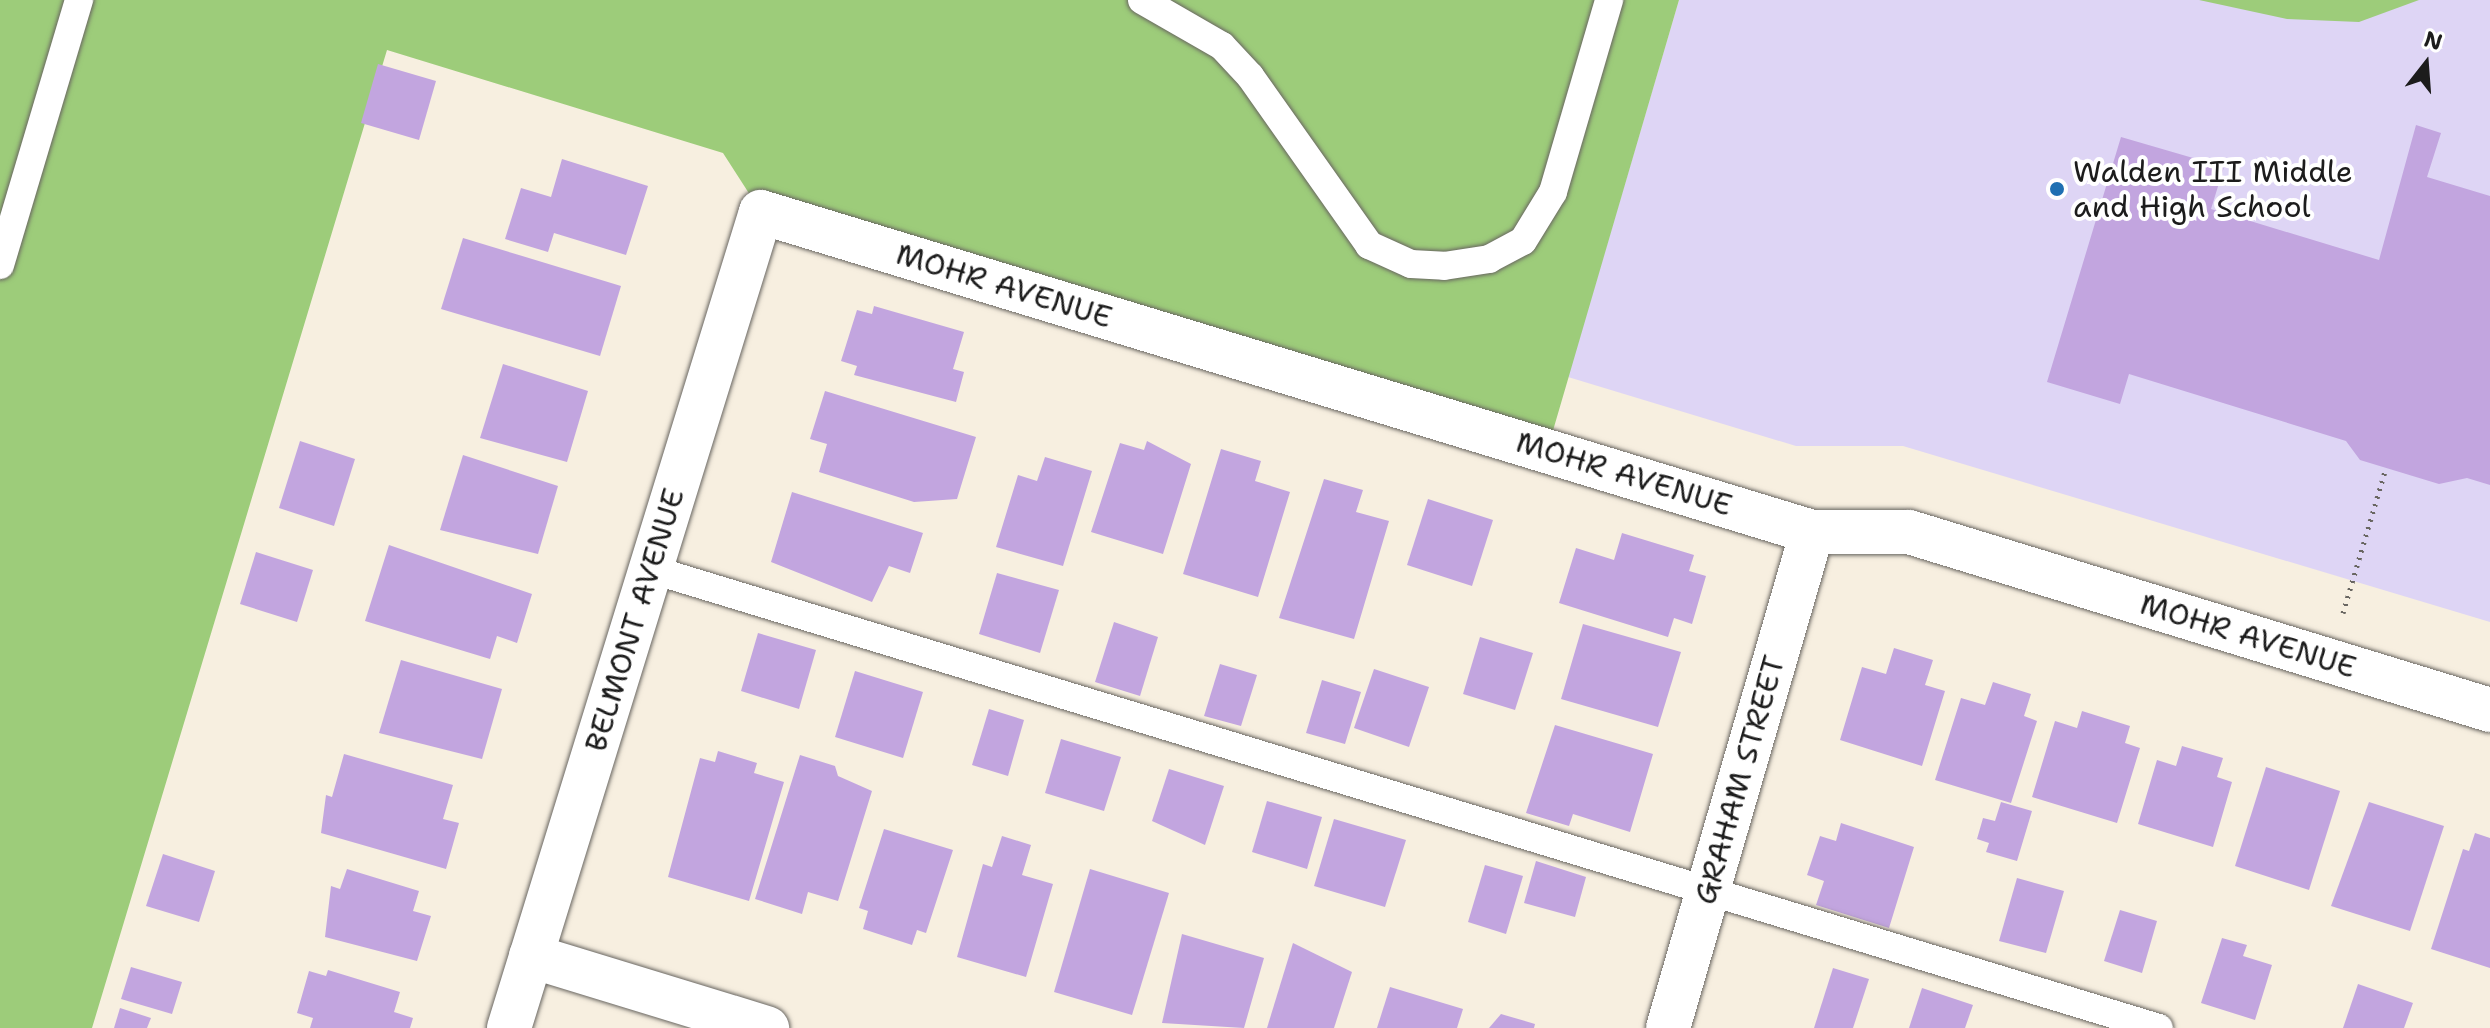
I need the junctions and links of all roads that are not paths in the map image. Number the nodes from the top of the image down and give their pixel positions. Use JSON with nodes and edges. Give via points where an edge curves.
{"nodes":[{"id":1,"x":79,"y":0,"type":"edge"},
{"id":2,"x":1142,"y":0,"type":"edge"},
{"id":3,"x":1609,"y":0,"type":"edge"},
{"id":4,"x":761,"y":212,"type":"joint"},
{"id":5,"x":0,"y":265,"type":"edge"},
{"id":6,"x":1812,"y":532,"type":"junction"},
{"id":7,"x":650,"y":569,"type":"junction"},
{"id":8,"x":2490,"y":710,"type":"edge"},
{"id":9,"x":1708,"y":889,"type":"junction"},
{"id":10,"x":531,"y":956,"type":"junction"},
{"id":11,"x":509,"y":1028,"type":"edge"},
{"id":12,"x":767,"y":1028,"type":"edge"},
{"id":13,"x":1668,"y":1028,"type":"edge"},
{"id":14,"x":2159,"y":1028,"type":"edge"}],
"edges":[{"from":1,"to":5,"type":"lane"},
{"from":2,"to":3,"type":"lane","via":[[1222,46],[1250,76],[1369,245],[1411,264],[1444,266],[1489,259],[1523,241],[1553,192]]},
{"from":4,"to":6,"type":"street","name":"MOHR AVENUE"},
{"from":4,"to":7,"type":"street","name":"BELMONT AVENUE"},
{"from":6,"to":8,"type":"street","name":"MOHR AVENUE","via":[[1909,532]]},
{"from":6,"to":9,"type":"street","name":"GRAHAM STREET"},
{"from":7,"to":9,"type":"lane"},
{"from":7,"to":10,"type":"street","name":"BELMONT AVENUE"},
{"from":9,"to":13,"type":"street","name":"GRAHAM STREET"},
{"from":9,"to":14,"type":"lane"},
{"from":10,"to":11,"type":"street","name":"BELMONT AVENUE"},
{"from":10,"to":12,"type":"street"}]}
